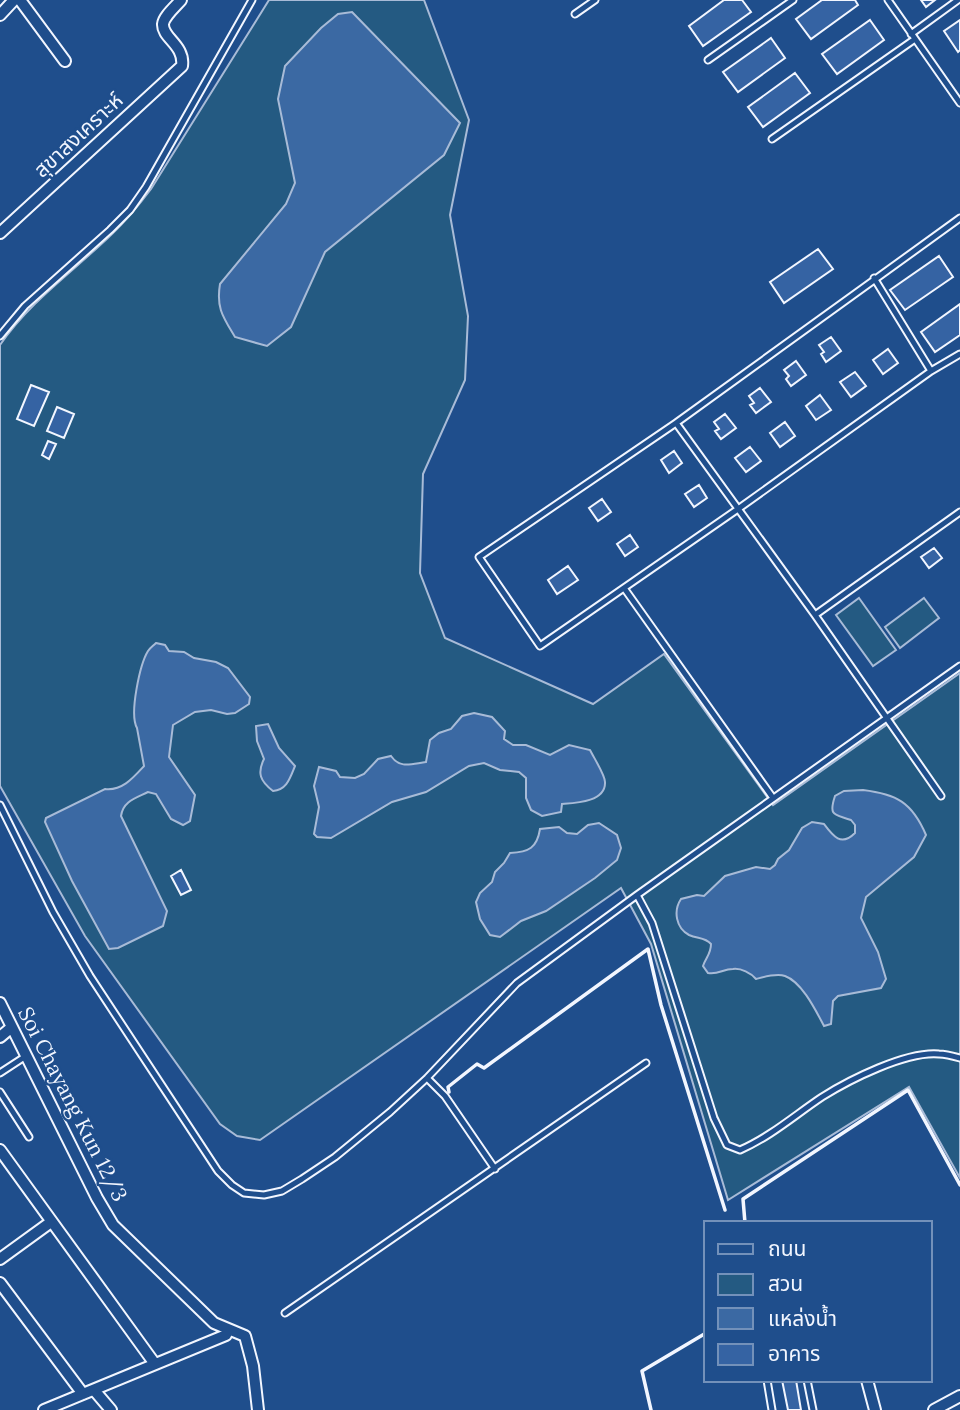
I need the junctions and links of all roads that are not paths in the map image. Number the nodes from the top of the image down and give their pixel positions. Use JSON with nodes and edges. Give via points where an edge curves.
{"nodes":[{"id":1,"x":17,"y":0,"type":"edge"},
{"id":2,"x":181,"y":0,"type":"edge"},
{"id":3,"x":252,"y":0,"type":"edge"},
{"id":4,"x":595,"y":0,"type":"edge"},
{"id":5,"x":793,"y":0,"type":"edge"},
{"id":6,"x":888,"y":0,"type":"edge"},
{"id":7,"x":958,"y":0,"type":"edge"},
{"id":8,"x":575,"y":14,"type":"dead end"},
{"id":9,"x":0,"y":15,"type":"edge"},
{"id":10,"x":913,"y":36,"type":"junction"},
{"id":11,"x":708,"y":60,"type":"dead end"},
{"id":12,"x":65,"y":61,"type":"dead end"},
{"id":13,"x":960,"y":103,"type":"edge"},
{"id":14,"x":772,"y":139,"type":"dead end"},
{"id":15,"x":960,"y":218,"type":"edge"},
{"id":16,"x":0,"y":233,"type":"edge"},
{"id":17,"x":874,"y":278,"type":"junction"},
{"id":18,"x":0,"y":336,"type":"edge"},
{"id":19,"x":960,"y":354,"type":"edge"},
{"id":20,"x":931,"y":371,"type":"junction"},
{"id":21,"x":676,"y":423,"type":"junction"},
{"id":22,"x":738,"y":509,"type":"junction"},
{"id":23,"x":960,"y":512,"type":"edge"},
{"id":24,"x":624,"y":589,"type":"junction"},
{"id":25,"x":815,"y":615,"type":"junction"},
{"id":26,"x":960,"y":666,"type":"edge"},
{"id":27,"x":887,"y":718,"type":"junction"},
{"id":28,"x":941,"y":796,"type":"dead end"},
{"id":29,"x":773,"y":798,"type":"junction"},
{"id":30,"x":0,"y":805,"type":"edge"},
{"id":31,"x":637,"y":895,"type":"junction"},
{"id":32,"x":0,"y":1003,"type":"edge"},
{"id":33,"x":12,"y":1027,"type":"junction"},
{"id":34,"x":0,"y":1037,"type":"edge"},
{"id":35,"x":26,"y":1056,"type":"junction"},
{"id":36,"x":960,"y":1058,"type":"edge"},
{"id":37,"x":646,"y":1063,"type":"dead end"},
{"id":38,"x":0,"y":1073,"type":"edge"},
{"id":39,"x":427,"y":1077,"type":"junction"},
{"id":40,"x":0,"y":1092,"type":"edge"},
{"id":41,"x":29,"y":1137,"type":"dead end"},
{"id":42,"x":0,"y":1150,"type":"edge"},
{"id":43,"x":495,"y":1169,"type":"junction"},
{"id":44,"x":51,"y":1222,"type":"junction"},
{"id":45,"x":0,"y":1259,"type":"edge"},
{"id":46,"x":0,"y":1283,"type":"edge"},
{"id":47,"x":285,"y":1313,"type":"dead end"},
{"id":48,"x":228,"y":1329,"type":"junction"},
{"id":49,"x":155,"y":1364,"type":"junction"},
{"id":50,"x":767,"y":1382,"type":"edge"},
{"id":51,"x":807,"y":1382,"type":"edge"},
{"id":52,"x":868,"y":1382,"type":"edge"},
{"id":53,"x":89,"y":1392,"type":"junction"},
{"id":54,"x":960,"y":1396,"type":"edge"},
{"id":55,"x":44,"y":1410,"type":"edge"},
{"id":56,"x":111,"y":1410,"type":"edge"},
{"id":57,"x":258,"y":1410,"type":"edge"},
{"id":58,"x":772,"y":1410,"type":"edge"},
{"id":59,"x":813,"y":1410,"type":"edge"},
{"id":60,"x":875,"y":1410,"type":"edge"},
{"id":61,"x":934,"y":1410,"type":"edge"}],
"edges":[{"from":1,"to":9,"type":"street"},
{"from":1,"to":12,"type":"street"},
{"from":2,"to":16,"type":"street","name":"สุขาสงเคราะห์","via":[[163,27],[180,51],[182,66]]},
{"from":3,"to":18,"type":"lane","via":[[130,210],[25,306]]},
{"from":4,"to":8,"type":"lane"},
{"from":5,"to":11,"type":"lane"},
{"from":6,"to":10,"type":"lane"},
{"from":7,"to":10,"type":"lane"},
{"from":10,"to":13,"type":"lane"},
{"from":10,"to":14,"type":"lane"},
{"from":15,"to":17,"type":"lane"},
{"from":17,"to":20,"type":"lane"},
{"from":17,"to":21,"type":"lane"},
{"from":19,"to":20,"type":"lane"},
{"from":20,"to":22,"type":"lane"},
{"from":21,"to":22,"type":"lane"},
{"from":21,"to":24,"type":"lane","via":[[479,557],[540,646]]},
{"from":22,"to":24,"type":"lane"},
{"from":22,"to":25,"type":"lane"},
{"from":23,"to":25,"type":"lane"},
{"from":24,"to":29,"type":"lane"},
{"from":25,"to":27,"type":"lane"},
{"from":26,"to":27,"type":"lane"},
{"from":27,"to":28,"type":"lane"},
{"from":27,"to":29,"type":"lane"},
{"from":29,"to":31,"type":"lane"},
{"from":30,"to":39,"type":"lane","via":[[90,976],[218,1171],[244,1193],[282,1191],[335,1157]]},
{"from":31,"to":36,"type":"lane","via":[[652,923],[714,1118],[727,1145],[740,1150],[758,1142],[824,1096],[906,1058],[937,1053]]},
{"from":31,"to":39,"type":"lane","via":[[517,983]]},
{"from":32,"to":33,"type":"street","name":"Soi Chayang Kun 12/3"},
{"from":33,"to":34,"type":"street"},
{"from":33,"to":35,"type":"street","name":"Soi Chayang Kun 12/3"},
{"from":35,"to":38,"type":"lane"},
{"from":35,"to":48,"type":"street","name":"Soi Chayang Kun 12/3","via":[[113,1225],[215,1323]]},
{"from":37,"to":43,"type":"lane"},
{"from":39,"to":43,"type":"lane"},
{"from":40,"to":41,"type":"lane"},
{"from":42,"to":44,"type":"street"},
{"from":43,"to":47,"type":"lane"},
{"from":44,"to":45,"type":"street"},
{"from":44,"to":49,"type":"street"},
{"from":46,"to":53,"type":"street"},
{"from":48,"to":49,"type":"street","via":[[226,1335]]},
{"from":48,"to":57,"type":"street","name":"Soi Chayang Kun 12/3","via":[[245,1336]]},
{"from":49,"to":53,"type":"street"},
{"from":50,"to":58,"type":"lane"},
{"from":51,"to":59,"type":"lane"},
{"from":52,"to":60,"type":"street"},
{"from":53,"to":55,"type":"street"},
{"from":53,"to":56,"type":"street"},
{"from":54,"to":61,"type":"street"}]}
